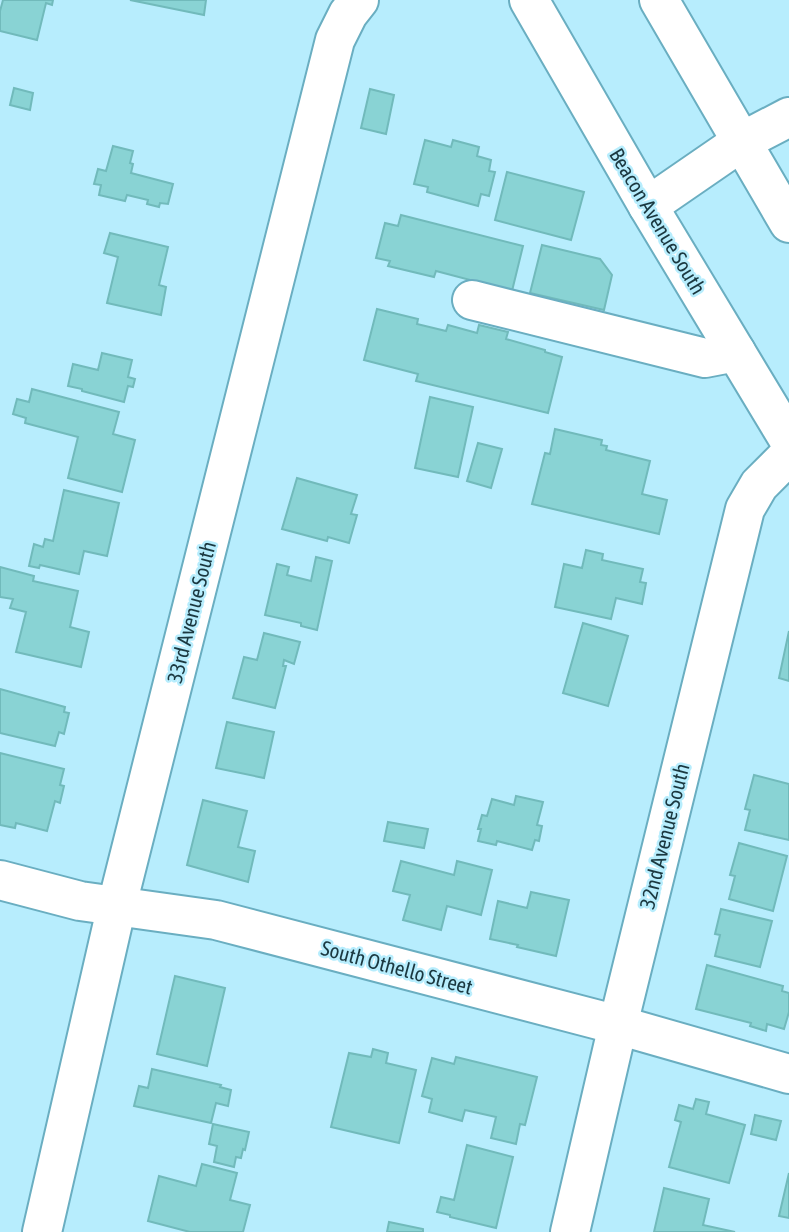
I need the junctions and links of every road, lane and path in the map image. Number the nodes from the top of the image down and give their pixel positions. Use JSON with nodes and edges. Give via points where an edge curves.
{"nodes":[{"id":1,"x":359,"y":0,"type":"edge"},
{"id":2,"x":529,"y":0,"type":"edge"},
{"id":3,"x":659,"y":0,"type":"edge"},
{"id":4,"x":789,"y":117,"type":"edge"},
{"id":5,"x":741,"y":142,"type":"junction"},
{"id":6,"x":648,"y":205,"type":"junction"},
{"id":7,"x":789,"y":223,"type":"edge"},
{"id":8,"x":472,"y":300,"type":"dead end"},
{"id":9,"x":736,"y":352,"type":"junction"},
{"id":10,"x":789,"y":440,"type":"edge"},
{"id":11,"x":789,"y":455,"type":"edge"},
{"id":12,"x":0,"y":880,"type":"edge"},
{"id":13,"x":117,"y":905,"type":"junction"},
{"id":14,"x":618,"y":1025,"type":"junction"},
{"id":15,"x":789,"y":1074,"type":"edge"},
{"id":16,"x":42,"y":1232,"type":"edge"},
{"id":17,"x":570,"y":1232,"type":"edge"}],
"edges":[{"from":1,"to":13,"type":"street","name":"33rd Avenue South","via":[[335,40]]},
{"from":2,"to":6,"type":"street","name":"Beacon Avenue South"},
{"from":3,"to":5,"type":"street"},
{"from":4,"to":5,"type":"street"},
{"from":5,"to":6,"type":"street"},
{"from":5,"to":7,"type":"street"},
{"from":6,"to":9,"type":"street","name":"Beacon Avenue South"},
{"from":8,"to":9,"type":"street","via":[[705,358]]},
{"from":9,"to":10,"type":"street","name":"Beacon Avenue South"},
{"from":11,"to":14,"type":"street","name":"32nd Avenue South","via":[[758,485],[745,509]]},
{"from":12,"to":13,"type":"street","name":"South Othello Street","via":[[80,901]]},
{"from":13,"to":14,"type":"street","name":"South Othello Street","via":[[216,919]]},
{"from":13,"to":16,"type":"street","name":"33rd Avenue South"},
{"from":14,"to":15,"type":"street","name":"South Othello Street"},
{"from":14,"to":17,"type":"street","name":"32nd Avenue South"}]}
